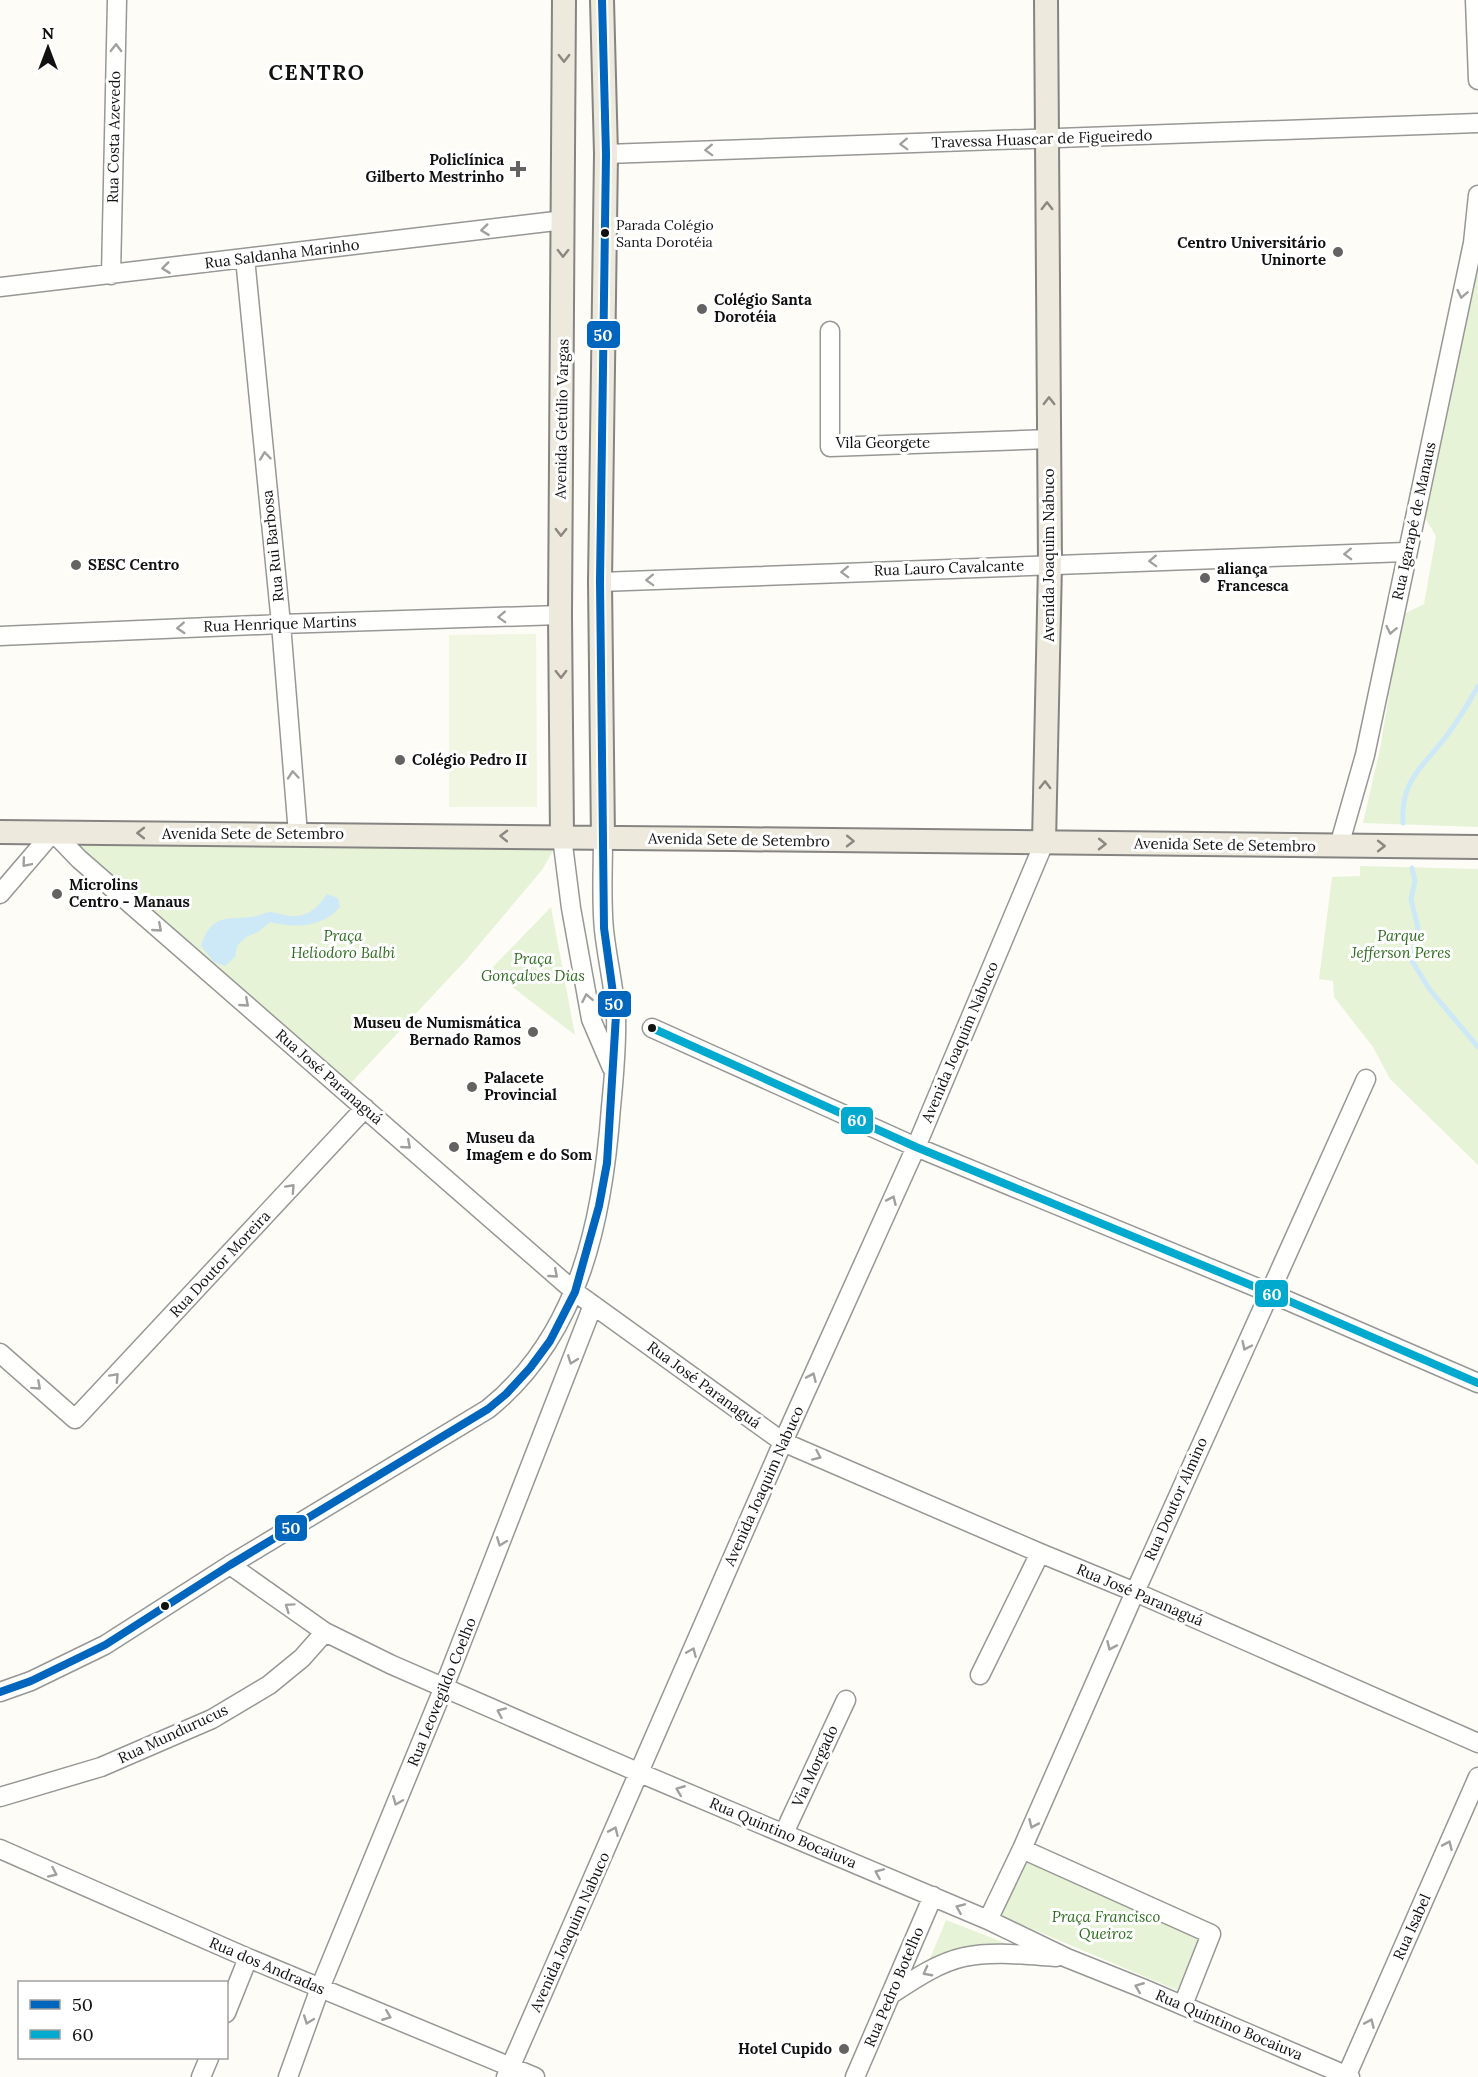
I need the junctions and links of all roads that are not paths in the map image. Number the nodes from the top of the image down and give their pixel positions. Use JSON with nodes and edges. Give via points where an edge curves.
{"nodes":[{"id":1,"x":117,"y":0,"type":"edge"},
{"id":2,"x":564,"y":0,"type":"edge"},
{"id":3,"x":602,"y":0,"type":"edge"},
{"id":4,"x":1046,"y":0,"type":"edge"},
{"id":5,"x":1475,"y":0,"type":"edge"},
{"id":6,"x":1478,"y":80,"type":"edge"},
{"id":7,"x":1478,"y":123,"type":"edge"},
{"id":8,"x":1047,"y":139,"type":"junction"},
{"id":9,"x":606,"y":154,"type":"junction"},
{"id":10,"x":1478,"y":195,"type":"edge"},
{"id":11,"x":564,"y":220,"type":"junction"},
{"id":12,"x":245,"y":258,"type":"junction"},
{"id":13,"x":111,"y":274,"type":"junction"},
{"id":14,"x":0,"y":287,"type":"edge"},
{"id":15,"x":830,"y":331,"type":"dead end"},
{"id":16,"x":1049,"y":439,"type":"junction"},
{"id":17,"x":1406,"y":552,"type":"junction"},
{"id":18,"x":1050,"y":564,"type":"junction"},
{"id":19,"x":600,"y":582,"type":"junction"},
{"id":20,"x":560,"y":615,"type":"junction"},
{"id":21,"x":281,"y":624,"type":"junction"},
{"id":22,"x":0,"y":636,"type":"edge"},
{"id":23,"x":0,"y":832,"type":"edge"},
{"id":24,"x":52,"y":832,"type":"junction"},
{"id":25,"x":298,"y":834,"type":"junction"},
{"id":26,"x":562,"y":837,"type":"junction"},
{"id":27,"x":603,"y":838,"type":"junction"},
{"id":28,"x":1044,"y":843,"type":"junction"},
{"id":29,"x":1339,"y":846,"type":"junction"},
{"id":30,"x":1478,"y":847,"type":"edge"},
{"id":31,"x":0,"y":894,"type":"edge"},
{"id":32,"x":652,"y":1028,"type":"dead end"},
{"id":33,"x":614,"y":1073,"type":"junction"},
{"id":34,"x":1366,"y":1079,"type":"dead end"},
{"id":35,"x":365,"y":1108,"type":"junction"},
{"id":36,"x":916,"y":1147,"type":"junction"},
{"id":37,"x":575,"y":1292,"type":"junction"},
{"id":38,"x":1270,"y":1293,"type":"junction"},
{"id":39,"x":593,"y":1305,"type":"junction"},
{"id":40,"x":0,"y":1353,"type":"edge"},
{"id":41,"x":1478,"y":1383,"type":"edge"},
{"id":42,"x":783,"y":1442,"type":"junction"},
{"id":43,"x":1040,"y":1553,"type":"junction"},
{"id":44,"x":230,"y":1565,"type":"junction"},
{"id":45,"x":1134,"y":1592,"type":"junction"},
{"id":46,"x":325,"y":1632,"type":"junction"},
{"id":47,"x":980,"y":1675,"type":"dead end"},
{"id":48,"x":444,"y":1687,"type":"junction"},
{"id":49,"x":0,"y":1692,"type":"edge"},
{"id":50,"x":846,"y":1700,"type":"dead end"},
{"id":51,"x":1478,"y":1743,"type":"edge"},
{"id":52,"x":640,"y":1773,"type":"junction"},
{"id":53,"x":1478,"y":1777,"type":"edge"},
{"id":54,"x":0,"y":1797,"type":"edge"},
{"id":55,"x":784,"y":1833,"type":"junction"},
{"id":56,"x":1022,"y":1848,"type":"junction"},
{"id":57,"x":0,"y":1849,"type":"edge"},
{"id":58,"x":933,"y":1896,"type":"junction"},
{"id":59,"x":988,"y":1920,"type":"junction"},
{"id":60,"x":248,"y":1958,"type":"junction"},
{"id":61,"x":1067,"y":1958,"type":"junction"},
{"id":62,"x":320,"y":1988,"type":"junction"},
{"id":63,"x":890,"y":1995,"type":"junction"},
{"id":64,"x":1183,"y":2005,"type":"junction"},
{"id":65,"x":228,"y":2008,"type":"edge"},
{"id":66,"x":209,"y":2059,"type":"edge"},
{"id":67,"x":509,"y":2072,"type":"edge"},
{"id":68,"x":201,"y":2077,"type":"edge"},
{"id":69,"x":288,"y":2077,"type":"edge"},
{"id":70,"x":535,"y":2077,"type":"edge"},
{"id":71,"x":855,"y":2077,"type":"edge"},
{"id":72,"x":1348,"y":2077,"type":"edge"}],
"edges":[{"from":13,"to":1,"type":"street","name":"Rua Costa Azevedo","one_way":true},
{"from":2,"to":11,"type":"main road","name":"Avenida Getúlio Vargas","one_way":true},
{"from":3,"to":9,"type":"main road"},
{"from":4,"to":8,"type":"main road","name":"Avenida Joaquim Nabuco"},
{"from":5,"to":6,"type":"street"},
{"from":7,"to":8,"type":"street","name":"Travessa Huascar de Figueiredo"},
{"from":8,"to":9,"type":"street","name":"Travessa Huascar de Figueiredo","one_way":true},
{"from":16,"to":8,"type":"main road","name":"Avenida Joaquim Nabuco","one_way":true},
{"from":9,"to":19,"type":"main road"},
{"from":10,"to":17,"type":"street","name":"Rua Igarapé de Manaus","one_way":true,"via":[[1473,243]]},
{"from":11,"to":12,"type":"street","name":"Rua Saldanha Marinho","one_way":true},
{"from":11,"to":20,"type":"main road","name":"Avenida Getúlio Vargas","one_way":true},
{"from":12,"to":13,"type":"street","name":"Rua Saldanha Marinho","one_way":true},
{"from":21,"to":12,"type":"street","name":"Rua Rui Barbosa","one_way":true},
{"from":13,"to":14,"type":"street","name":"Rua Saldanha Marinho"},
{"from":15,"to":16,"type":"street","name":"Vila Georgete","via":[[830,447]]},
{"from":16,"to":18,"type":"main road","name":"Avenida Joaquim Nabuco"},
{"from":17,"to":18,"type":"street","name":"Rua Lauro Cavalcante","one_way":true},
{"from":17,"to":29,"type":"street","name":"Rua Igarapé de Manaus","one_way":true,"via":[[1365,755]]},
{"from":18,"to":19,"type":"street","name":"Rua Lauro Cavalcante","one_way":true},
{"from":28,"to":18,"type":"main road","name":"Avenida Joaquim Nabuco","one_way":true},
{"from":19,"to":27,"type":"main road"},
{"from":20,"to":21,"type":"street","name":"Rua Henrique Martins","one_way":true},
{"from":20,"to":26,"type":"main road","name":"Avenida Getúlio Vargas","one_way":true},
{"from":21,"to":22,"type":"street","name":"Rua Henrique Martins","one_way":true},
{"from":25,"to":21,"type":"street","name":"Rua Rui Barbosa","one_way":true},
{"from":23,"to":24,"type":"main road","name":"Avenida Sete de Setembro"},
{"from":25,"to":24,"type":"main road","name":"Avenida Sete de Setembro","one_way":true},
{"from":24,"to":31,"type":"street","one_way":true},
{"from":24,"to":35,"type":"street","name":"Rua José Paranaguá","one_way":true},
{"from":26,"to":25,"type":"main road","name":"Avenida Sete de Setembro","one_way":true},
{"from":26,"to":27,"type":"main road","name":"Avenida Sete de Setembro"},
{"from":33,"to":26,"type":"street","one_way":true,"via":[[591,1019]]},
{"from":27,"to":28,"type":"main road","name":"Avenida Sete de Setembro","one_way":true},
{"from":27,"to":33,"type":"street","via":[[604,928],[616,1015]]},
{"from":28,"to":29,"type":"main road","name":"Avenida Sete de Setembro","one_way":true},
{"from":28,"to":36,"type":"street","name":"Avenida Joaquim Nabuco"},
{"from":29,"to":30,"type":"main road","name":"Avenida Sete de Setembro","one_way":true},
{"from":32,"to":36,"type":"street"},
{"from":33,"to":37,"type":"street","via":[[607,1163]]},
{"from":34,"to":38,"type":"street","name":"Rua Doutor Almino"},
{"from":35,"to":37,"type":"street","name":"Rua José Paranaguá","one_way":true},
{"from":40,"to":35,"type":"street","name":"Rua Doutor Moreira","one_way":true,"via":[[75,1419]]},
{"from":36,"to":38,"type":"street"},
{"from":42,"to":36,"type":"street","name":"Avenida Joaquim Nabuco","one_way":true},
{"from":37,"to":39,"type":"street","name":"Rua José Paranaguá"},
{"from":37,"to":44,"type":"street","via":[[550,1341],[530,1368],[488,1409]]},
{"from":38,"to":41,"type":"street"},
{"from":38,"to":45,"type":"street","name":"Rua Doutor Almino","one_way":true},
{"from":39,"to":42,"type":"street","name":"Rua José Paranaguá"},
{"from":39,"to":48,"type":"street","name":"Rua Leovegildo Coelho","one_way":true},
{"from":42,"to":43,"type":"street","name":"Rua José Paranaguá","one_way":true},
{"from":52,"to":42,"type":"street","name":"Avenida Joaquim Nabuco","one_way":true},
{"from":43,"to":45,"type":"street","name":"Rua José Paranaguá"},
{"from":43,"to":47,"type":"street"},
{"from":46,"to":44,"type":"street","name":"Rua Quintino Bocaiuva","one_way":true},
{"from":44,"to":49,"type":"street","via":[[105,1645]]},
{"from":45,"to":51,"type":"street","name":"Rua José Paranaguá"},
{"from":45,"to":56,"type":"street","name":"Rua Doutor Almino","one_way":true},
{"from":46,"to":48,"type":"street","name":"Rua Quintino Bocaiuva"},
{"from":46,"to":54,"type":"street","name":"Rua Mundurucus","via":[[302,1658],[269,1685],[212,1719],[101,1767]]},
{"from":52,"to":48,"type":"street","name":"Rua Quintino Bocaiuva","one_way":true},
{"from":48,"to":62,"type":"street","name":"Rua Leovegildo Coelho","one_way":true},
{"from":50,"to":55,"type":"street","name":"Via Morgado"},
{"from":55,"to":52,"type":"street","name":"Rua Quintino Bocaiuva","one_way":true},
{"from":67,"to":52,"type":"street","name":"Avenida Joaquim Nabuco","one_way":true},
{"from":72,"to":53,"type":"street","name":"Rua Isabel","one_way":true},
{"from":58,"to":55,"type":"street","name":"Rua Quintino Bocaiuva","one_way":true},
{"from":56,"to":59,"type":"street","name":"Rua Doutor Almino"},
{"from":56,"to":64,"type":"street","via":[[1211,1934]]},
{"from":57,"to":60,"type":"street","name":"Rua dos Andradas","one_way":true},
{"from":59,"to":58,"type":"street","name":"Rua Quintino Bocaiuva","one_way":true},
{"from":58,"to":63,"type":"street","name":"Rua Pedro Botelho"},
{"from":59,"to":61,"type":"street","name":"Rua Quintino Bocaiuva"},
{"from":60,"to":62,"type":"street","name":"Rua dos Andradas"},
{"from":60,"to":65,"type":"street"},
{"from":61,"to":63,"type":"street","one_way":true,"via":[[985,1954],[962,1957],[919,1976]]},
{"from":64,"to":61,"type":"street","name":"Rua Quintino Bocaiuva","one_way":true},
{"from":62,"to":67,"type":"street","name":"Rua dos Andradas","one_way":true},
{"from":62,"to":69,"type":"street","name":"Rua Leovegildo Coelho","one_way":true},
{"from":63,"to":71,"type":"street","name":"Rua Pedro Botelho"},
{"from":64,"to":72,"type":"street","name":"Rua Quintino Bocaiuva"},
{"from":66,"to":68,"type":"street"},
{"from":67,"to":70,"type":"street","name":"Rua dos Andradas"}]}
